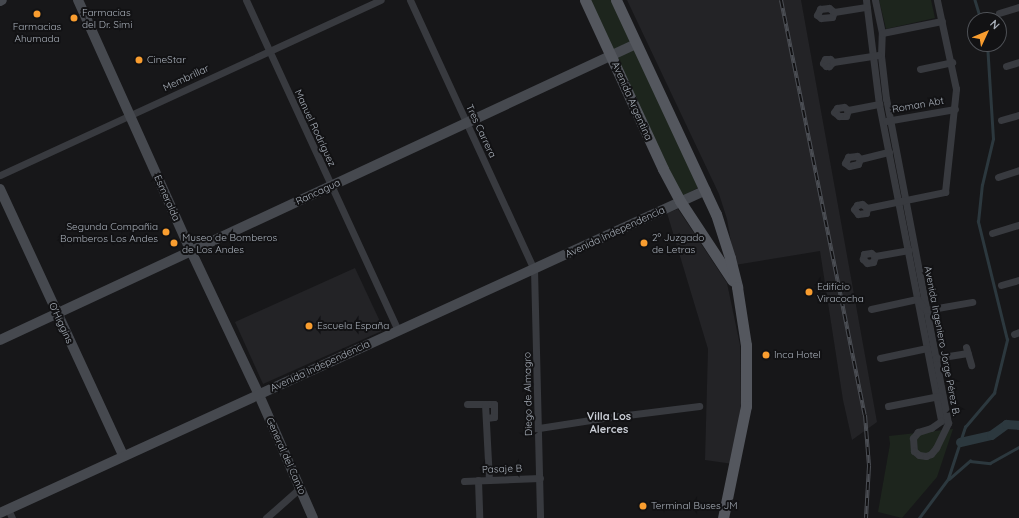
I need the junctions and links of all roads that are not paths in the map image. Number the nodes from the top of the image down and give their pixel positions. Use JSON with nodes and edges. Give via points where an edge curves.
{"nodes":[{"id":1,"x":78,"y":0,"type":"edge"},
{"id":2,"x":246,"y":0,"type":"edge"},
{"id":3,"x":381,"y":0,"type":"edge"},
{"id":4,"x":410,"y":0,"type":"edge"},
{"id":5,"x":585,"y":0,"type":"edge"},
{"id":6,"x":616,"y":0,"type":"edge"},
{"id":7,"x":875,"y":0,"type":"edge"},
{"id":8,"x":938,"y":0,"type":"edge"},
{"id":9,"x":867,"y":3,"type":"edge"},
{"id":10,"x":1019,"y":7,"type":"edge"},
{"id":11,"x":834,"y":12,"type":"dead end"},
{"id":12,"x":1002,"y":12,"type":"edge"},
{"id":13,"x":942,"y":21,"type":"junction"},
{"id":14,"x":882,"y":32,"type":"junction"},
{"id":15,"x":636,"y":44,"type":"junction"},
{"id":16,"x":269,"y":51,"type":"junction"},
{"id":17,"x":877,"y":55,"type":"junction"},
{"id":18,"x":612,"y":56,"type":"junction"},
{"id":19,"x":833,"y":62,"type":"dead end"},
{"id":20,"x":952,"y":62,"type":"junction"},
{"id":21,"x":1019,"y":62,"type":"edge"},
{"id":22,"x":1006,"y":66,"type":"dead end"},
{"id":23,"x":920,"y":69,"type":"dead end"},
{"id":24,"x":879,"y":104,"type":"junction"},
{"id":25,"x":955,"y":109,"type":"junction"},
{"id":26,"x":848,"y":110,"type":"dead end"},
{"id":27,"x":130,"y":115,"type":"junction"},
{"id":28,"x":1019,"y":115,"type":"edge"},
{"id":29,"x":891,"y":120,"type":"junction"},
{"id":30,"x":1001,"y":120,"type":"dead end"},
{"id":31,"x":883,"y":121,"type":"junction"},
{"id":32,"x":466,"y":123,"type":"junction"},
{"id":33,"x":889,"y":152,"type":"junction"},
{"id":34,"x":860,"y":159,"type":"dead end"},
{"id":35,"x":1019,"y":170,"type":"edge"},
{"id":36,"x":0,"y":175,"type":"edge"},
{"id":37,"x":998,"y":177,"type":"dead end"},
{"id":38,"x":331,"y":186,"type":"junction"},
{"id":39,"x":0,"y":189,"type":"edge"},
{"id":40,"x":706,"y":190,"type":"junction"},
{"id":41,"x":680,"y":201,"type":"junction"},
{"id":42,"x":902,"y":201,"type":"junction"},
{"id":43,"x":867,"y":208,"type":"dead end"},
{"id":44,"x":1019,"y":225,"type":"edge"},
{"id":45,"x":992,"y":233,"type":"dead end"},
{"id":46,"x":908,"y":250,"type":"junction"},
{"id":47,"x":191,"y":251,"type":"junction"},
{"id":48,"x":875,"y":256,"type":"dead end"},
{"id":49,"x":534,"y":269,"type":"junction"},
{"id":50,"x":1019,"y":280,"type":"edge"},
{"id":51,"x":1001,"y":285,"type":"dead end"},
{"id":52,"x":736,"y":287,"type":"junction"},
{"id":53,"x":917,"y":299,"type":"junction"},
{"id":54,"x":972,"y":302,"type":"dead end"},
{"id":55,"x":871,"y":309,"type":"dead end"},
{"id":56,"x":926,"y":310,"type":"junction"},
{"id":57,"x":57,"y":314,"type":"junction"},
{"id":58,"x":398,"y":330,"type":"junction"},
{"id":59,"x":0,"y":340,"type":"edge"},
{"id":60,"x":927,"y":348,"type":"junction"},
{"id":61,"x":880,"y":358,"type":"dead end"},
{"id":62,"x":936,"y":358,"type":"junction"},
{"id":63,"x":971,"y":365,"type":"dead end"},
{"id":64,"x":259,"y":395,"type":"junction"},
{"id":65,"x":940,"y":395,"type":"junction"},
{"id":66,"x":467,"y":404,"type":"dead end"},
{"id":67,"x":485,"y":404,"type":"junction"},
{"id":68,"x":699,"y":406,"type":"dead end"},
{"id":69,"x":888,"y":406,"type":"dead end"},
{"id":70,"x":486,"y":418,"type":"junction"},
{"id":71,"x":539,"y":428,"type":"junction"},
{"id":72,"x":123,"y":456,"type":"junction"},
{"id":73,"x":540,"y":478,"type":"junction"},
{"id":74,"x":478,"y":480,"type":"junction"},
{"id":75,"x":490,"y":480,"type":"junction"},
{"id":76,"x":464,"y":481,"type":"dead end"},
{"id":77,"x":300,"y":488,"type":"junction"},
{"id":78,"x":7,"y":513,"type":"edge"},
{"id":79,"x":266,"y":518,"type":"edge"},
{"id":80,"x":313,"y":518,"type":"edge"},
{"id":81,"x":479,"y":518,"type":"edge"},
{"id":82,"x":540,"y":518,"type":"edge"},
{"id":83,"x":723,"y":518,"type":"edge"}],
"edges":[{"from":1,"to":27,"type":"main road","name":"Esmeralda"},
{"from":2,"to":16,"type":"street","name":"Manuel Rodríguez"},
{"from":3,"to":16,"type":"street","name":"Membrillar"},
{"from":4,"to":32,"type":"street","name":"Tres Carrera"},
{"from":5,"to":18,"type":"main road","name":"Avenida Argentina"},
{"from":6,"to":15,"type":"main road"},
{"from":7,"to":14,"type":"street","name":"Avenida Ingeniero Jorge Pérez B."},
{"from":8,"to":13,"type":"street"},
{"from":9,"to":11,"type":"street"},
{"from":9,"to":17,"type":"street","name":"Avenida Ingeniero Jorge Pérez B."},
{"from":10,"to":12,"type":"street"},
{"from":13,"to":14,"type":"street"},
{"from":13,"to":20,"type":"street"},
{"from":14,"to":17,"type":"street","name":"Avenida Ingeniero Jorge Pérez B."},
{"from":15,"to":18,"type":"main road","name":"Rancagua"},
{"from":15,"to":40,"type":"main road"},
{"from":16,"to":27,"type":"street","name":"Membrillar"},
{"from":16,"to":38,"type":"street","name":"Manuel Rodríguez"},
{"from":17,"to":19,"type":"street"},
{"from":17,"to":24,"type":"street","name":"Avenida Ingeniero Jorge Pérez B."},
{"from":17,"to":29,"type":"street","name":"Avenida Ingeniero Jorge Pérez B."},
{"from":18,"to":32,"type":"main road","name":"Rancagua"},
{"from":18,"to":41,"type":"main road","name":"Avenida Argentina"},
{"from":20,"to":23,"type":"street"},
{"from":20,"to":25,"type":"street","via":[[956,90]]},
{"from":21,"to":22,"type":"street"},
{"from":24,"to":26,"type":"street"},
{"from":24,"to":31,"type":"street","name":"Avenida Ingeniero Jorge Pérez B."},
{"from":25,"to":29,"type":"street","name":"Roman Abt"},
{"from":25,"to":42,"type":"street","via":[[945,192]]},
{"from":27,"to":36,"type":"street","name":"Membrillar"},
{"from":27,"to":47,"type":"main road","name":"Esmeralda"},
{"from":28,"to":30,"type":"street"},
{"from":29,"to":31,"type":"street","name":"Roman Abt"},
{"from":29,"to":42,"type":"street","name":"Avenida Ingeniero Jorge Pérez B."},
{"from":31,"to":33,"type":"street","name":"Avenida Ingeniero Jorge Pérez B."},
{"from":32,"to":38,"type":"main road","name":"Rancagua"},
{"from":32,"to":49,"type":"street","name":"Tres Carrera"},
{"from":33,"to":34,"type":"street"},
{"from":33,"to":42,"type":"street","name":"Avenida Ingeniero Jorge Pérez B."},
{"from":35,"to":37,"type":"street"},
{"from":38,"to":47,"type":"main road","name":"Rancagua"},
{"from":38,"to":58,"type":"street","name":"Manuel Rodríguez"},
{"from":39,"to":57,"type":"main road","name":"O'Higgins"},
{"from":40,"to":41,"type":"main road","name":"Avenida Independencia"},
{"from":40,"to":52,"type":"main road","via":[[725,243]]},
{"from":41,"to":49,"type":"main road","name":"Avenida Independencia"},
{"from":41,"to":52,"type":"main road","name":"Avenida Argentina"},
{"from":42,"to":43,"type":"street"},
{"from":42,"to":46,"type":"street","name":"Avenida Ingeniero Jorge Pérez B."},
{"from":42,"to":56,"type":"street","name":"Avenida Ingeniero Jorge Pérez B."},
{"from":44,"to":45,"type":"street"},
{"from":46,"to":48,"type":"street"},
{"from":46,"to":53,"type":"street","name":"Avenida Ingeniero Jorge Pérez B."},
{"from":47,"to":57,"type":"main road","name":"Rancagua"},
{"from":47,"to":64,"type":"main road","name":"Esmeralda"},
{"from":49,"to":58,"type":"main road","name":"Avenida Independencia"},
{"from":49,"to":71,"type":"street","name":"Diego de Almagro"},
{"from":50,"to":51,"type":"street"},
{"from":52,"to":83,"type":"main road","via":[[746,345],[746,406]]},
{"from":53,"to":55,"type":"street"},
{"from":53,"to":56,"type":"street"},
{"from":53,"to":60,"type":"street","name":"Avenida Ingeniero Jorge Pérez B."},
{"from":54,"to":56,"type":"street"},
{"from":56,"to":62,"type":"street","name":"Avenida Ingeniero Jorge Pérez B."},
{"from":57,"to":59,"type":"main road","name":"Rancagua"},
{"from":57,"to":72,"type":"main road","name":"O'Higgins"},
{"from":58,"to":64,"type":"main road","name":"Avenida Independencia"},
{"from":60,"to":61,"type":"street"},
{"from":60,"to":65,"type":"street","name":"Avenida Ingeniero Jorge Pérez B."},
{"from":62,"to":63,"type":"street","via":[[967,350]]},
{"from":62,"to":65,"type":"street","name":"Avenida Ingeniero Jorge Pérez B."},
{"from":64,"to":72,"type":"main road","name":"Avenida Independencia"},
{"from":64,"to":77,"type":"main road","name":"General del Canto"},
{"from":65,"to":65,"type":"street","name":"Avenida Ingeniero Jorge Pérez B.","via":[[941,421],[931,428],[918,432],[913,438],[914,451],[919,455],[931,454],[948,423]]},
{"from":65,"to":69,"type":"street"},
{"from":66,"to":67,"type":"street"},
{"from":67,"to":70,"type":"street"},
{"from":67,"to":70,"type":"street","via":[[494,404],[494,417]]},
{"from":68,"to":71,"type":"street"},
{"from":70,"to":75,"type":"street"},
{"from":71,"to":73,"type":"street","name":"Diego de Almagro"},
{"from":72,"to":78,"type":"main road","name":"Avenida Independencia"},
{"from":73,"to":75,"type":"street","name":"Pasaje B"},
{"from":73,"to":82,"type":"street","name":"Diego de Almagro"},
{"from":74,"to":75,"type":"street","name":"Pasaje B"},
{"from":74,"to":76,"type":"street","name":"Pasaje B"},
{"from":74,"to":81,"type":"street"},
{"from":77,"to":79,"type":"street"},
{"from":77,"to":80,"type":"main road","name":"General del Canto"}]}
